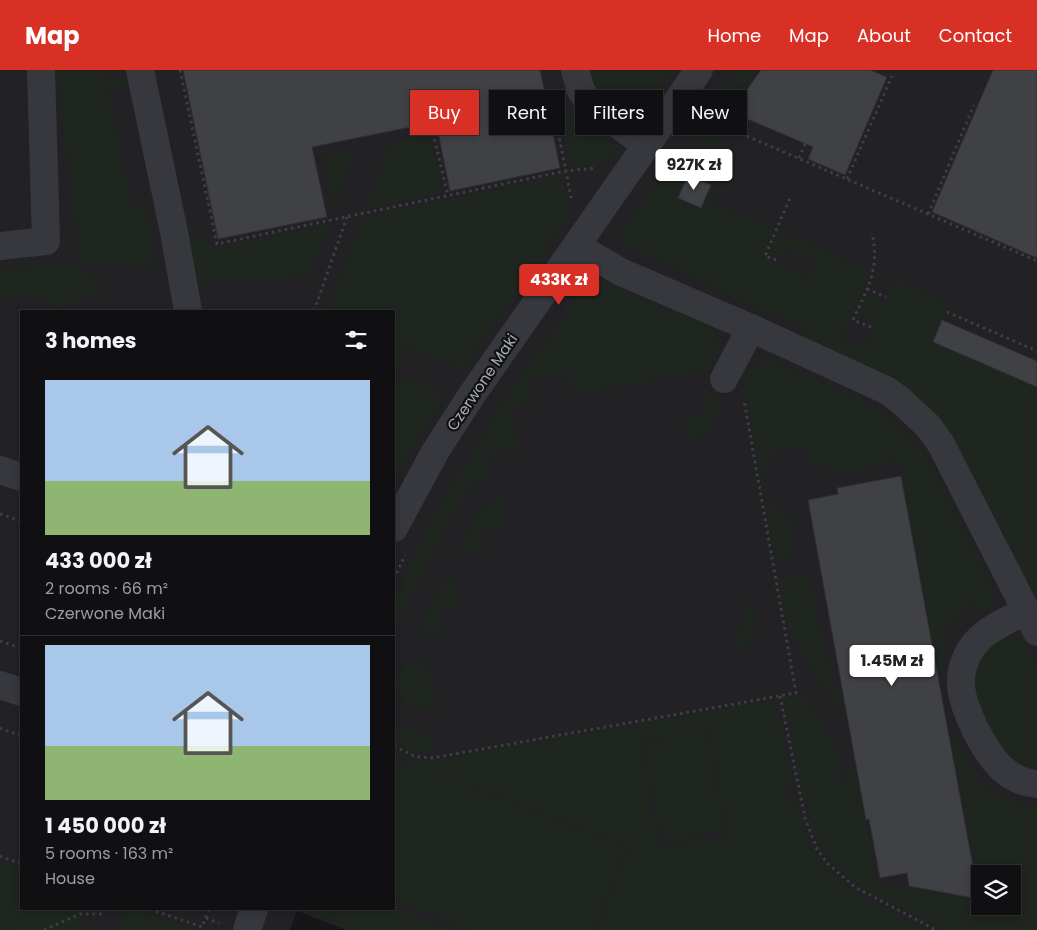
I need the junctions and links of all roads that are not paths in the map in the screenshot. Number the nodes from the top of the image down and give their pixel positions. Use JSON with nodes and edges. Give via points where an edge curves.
{"nodes":[{"id":1,"x":41,"y":70,"type":"edge"},
{"id":2,"x":140,"y":70,"type":"edge"},
{"id":3,"x":575,"y":70,"type":"edge"},
{"id":4,"x":699,"y":70,"type":"edge"},
{"id":5,"x":646,"y":145,"type":"junction"},
{"id":6,"x":0,"y":246,"type":"edge"},
{"id":7,"x":576,"y":246,"type":"junction"},
{"id":8,"x":188,"y":310,"type":"edge"},
{"id":9,"x":751,"y":328,"type":"junction"},
{"id":10,"x":734,"y":387,"type":"road end"},
{"id":11,"x":0,"y":470,"type":"edge"},
{"id":12,"x":20,"y":477,"type":"edge"},
{"id":13,"x":395,"y":526,"type":"edge"},
{"id":14,"x":1032,"y":622,"type":"edge"},
{"id":15,"x":0,"y":685,"type":"edge"},
{"id":16,"x":20,"y":692,"type":"edge"},
{"id":17,"x":1037,"y":784,"type":"edge"},
{"id":18,"x":254,"y":910,"type":"edge"},
{"id":19,"x":247,"y":930,"type":"edge"}],
"edges":[{"from":1,"to":6,"type":"street","via":[[46,241]]},
{"from":2,"to":8,"type":"street"},
{"from":3,"to":5,"type":"street","via":[[581,91],[591,106]]},
{"from":4,"to":5,"type":"street","name":"Czerwone Maki"},
{"from":5,"to":7,"type":"street","name":"Czerwone Maki"},
{"from":7,"to":9,"type":"street","via":[[621,272]]},
{"from":7,"to":13,"type":"street","name":"Czerwone Maki","via":[[435,452]]},
{"from":9,"to":10,"type":"street"},
{"from":9,"to":14,"type":"street","via":[[886,390],[928,426]]},
{"from":11,"to":12,"type":"street"},
{"from":14,"to":17,"type":"street","via":[[991,629],[977,641],[963,665],[961,688],[966,709],[993,761],[1018,780]]},
{"from":15,"to":16,"type":"street"},
{"from":18,"to":19,"type":"street"}]}
